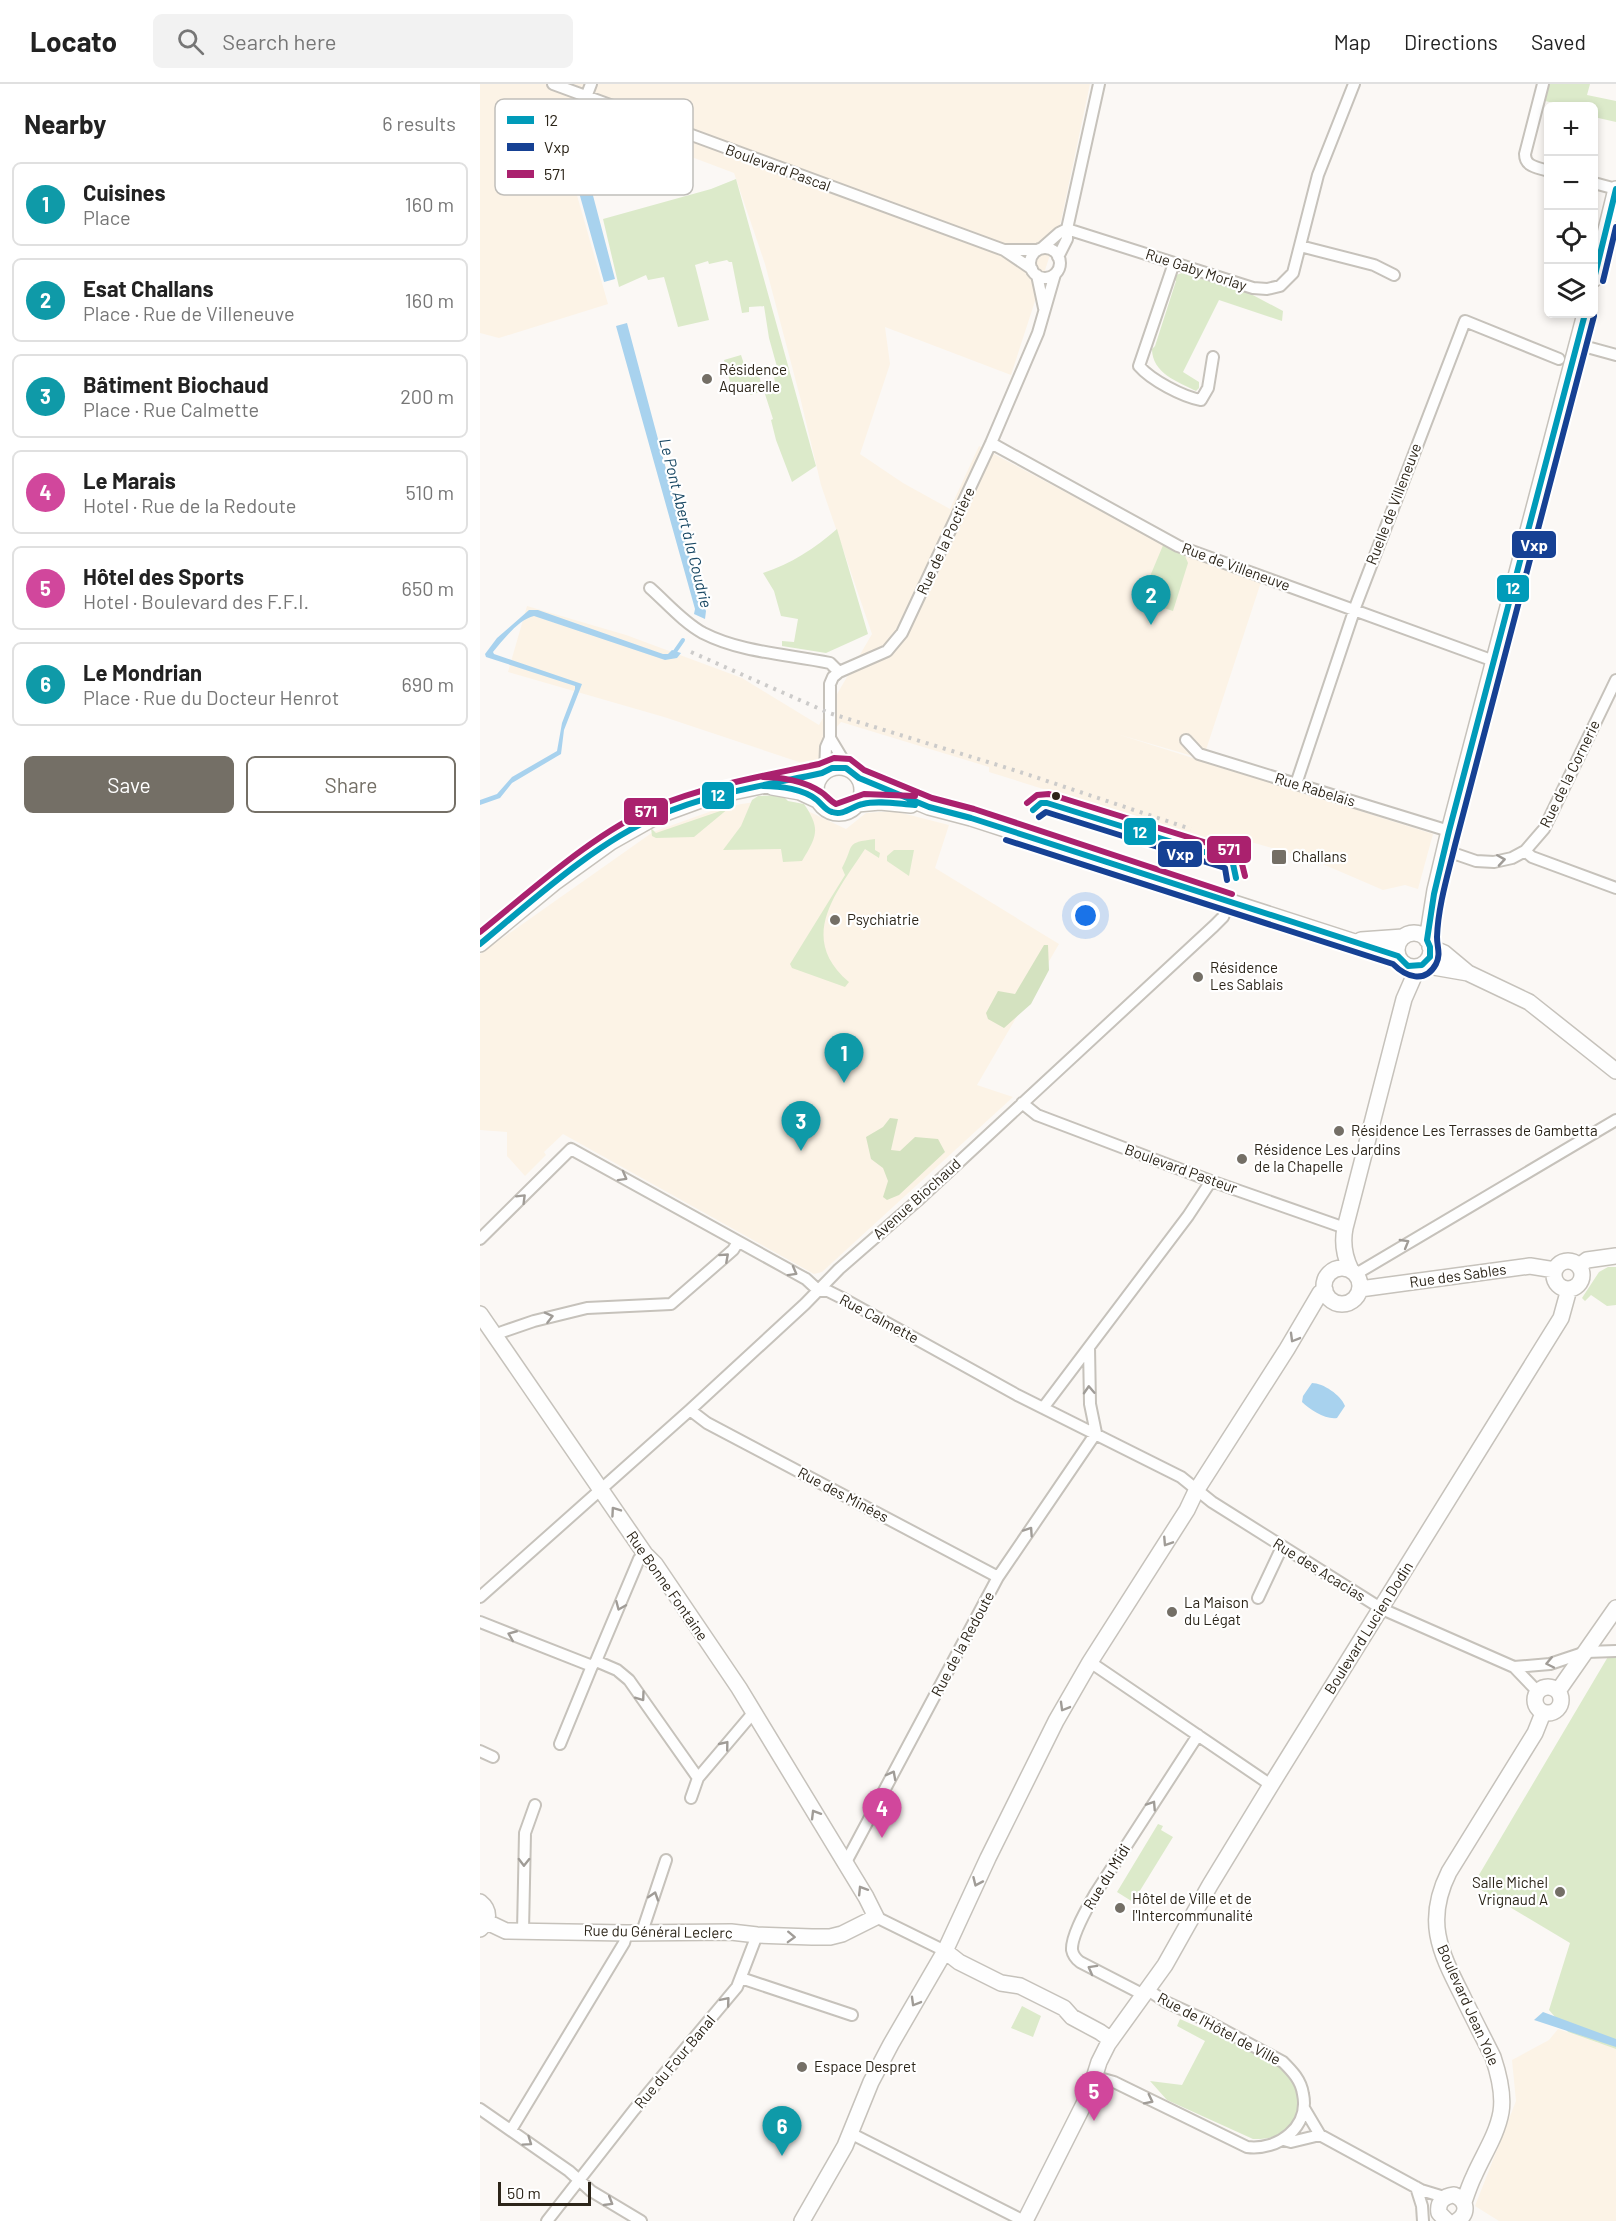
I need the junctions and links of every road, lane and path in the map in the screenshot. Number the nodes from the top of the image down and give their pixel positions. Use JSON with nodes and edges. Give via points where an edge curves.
{"nodes":[{"id":1,"x":553,"y":84,"type":"edge"},
{"id":2,"x":591,"y":84,"type":"edge"},
{"id":3,"x":1099,"y":84,"type":"edge"},
{"id":4,"x":1354,"y":84,"type":"edge"},
{"id":5,"x":1543,"y":84,"type":"edge"},
{"id":6,"x":586,"y":97,"type":"junction"},
{"id":7,"x":591,"y":99,"type":"edge"},
{"id":8,"x":693,"y":136,"type":"edge"},
{"id":9,"x":1544,"y":170,"type":"edge"},
{"id":10,"x":1598,"y":184,"type":"edge"},
{"id":11,"x":1616,"y":189,"type":"edge"},
{"id":12,"x":1067,"y":229,"type":"junction"},
{"id":13,"x":1300,"y":246,"type":"junction"},
{"id":14,"x":1004,"y":250,"type":"junction"},
{"id":15,"x":1040,"y":250,"type":"junction"},
{"id":16,"x":1059,"y":257,"type":"junction"},
{"id":17,"x":1174,"y":263,"type":"junction"},
{"id":18,"x":1597,"y":264,"type":"edge"},
{"id":19,"x":1034,"y":272,"type":"junction"},
{"id":20,"x":1055,"y":273,"type":"junction"},
{"id":21,"x":1394,"y":275,"type":"dead end"},
{"id":22,"x":1044,"y":314,"type":"junction"},
{"id":23,"x":1584,"y":318,"type":"edge"},
{"id":24,"x":1576,"y":344,"type":"junction"},
{"id":25,"x":1616,"y":355,"type":"edge"},
{"id":26,"x":1213,"y":357,"type":"dead end"},
{"id":27,"x":1559,"y":359,"type":"dead end"},
{"id":28,"x":991,"y":443,"type":"junction"},
{"id":29,"x":650,"y":588,"type":"dead end"},
{"id":30,"x":1354,"y":610,"type":"junction"},
{"id":31,"x":1494,"y":661,"type":"junction"},
{"id":32,"x":839,"y":672,"type":"junction"},
{"id":33,"x":1616,"y":680,"type":"edge"},
{"id":34,"x":830,"y":738,"type":"junction"},
{"id":35,"x":1186,"y":740,"type":"dead end"},
{"id":36,"x":824,"y":772,"type":"junction"},
{"id":37,"x":853,"y":773,"type":"junction"},
{"id":38,"x":1296,"y":784,"type":"junction"},
{"id":39,"x":766,"y":785,"type":"junction"},
{"id":40,"x":817,"y":800,"type":"junction"},
{"id":41,"x":857,"y":804,"type":"junction"},
{"id":42,"x":929,"y":807,"type":"junction"},
{"id":43,"x":1449,"y":831,"type":"junction"},
{"id":44,"x":1444,"y":850,"type":"junction"},
{"id":45,"x":1526,"y":851,"type":"junction"},
{"id":46,"x":1616,"y":888,"type":"edge"},
{"id":47,"x":1434,"y":894,"type":"junction"},
{"id":48,"x":1229,"y":903,"type":"junction"},
{"id":49,"x":1406,"y":935,"type":"junction"},
{"id":50,"x":1342,"y":940,"type":"junction"},
{"id":51,"x":1429,"y":943,"type":"junction"},
{"id":52,"x":480,"y":944,"type":"edge"},
{"id":53,"x":1399,"y":958,"type":"junction"},
{"id":54,"x":1420,"y":966,"type":"junction"},
{"id":55,"x":1468,"y":974,"type":"junction"},
{"id":56,"x":1404,"y":999,"type":"junction"},
{"id":57,"x":1616,"y":1071,"type":"edge"},
{"id":58,"x":1022,"y":1103,"type":"junction"},
{"id":59,"x":1616,"y":1119,"type":"edge"},
{"id":60,"x":1211,"y":1181,"type":"junction"},
{"id":61,"x":1344,"y":1234,"type":"junction"},
{"id":62,"x":480,"y":1239,"type":"edge"},
{"id":63,"x":738,"y":1242,"type":"junction"},
{"id":64,"x":1616,"y":1256,"type":"edge"},
{"id":65,"x":1579,"y":1266,"type":"junction"},
{"id":66,"x":1334,"y":1270,"type":"junction"},
{"id":67,"x":1555,"y":1270,"type":"junction"},
{"id":68,"x":1353,"y":1272,"type":"junction"},
{"id":69,"x":1360,"y":1289,"type":"junction"},
{"id":70,"x":1569,"y":1289,"type":"junction"},
{"id":71,"x":1325,"y":1290,"type":"junction"},
{"id":72,"x":819,"y":1291,"type":"junction"},
{"id":73,"x":480,"y":1314,"type":"edge"},
{"id":74,"x":494,"y":1337,"type":"junction"},
{"id":75,"x":1089,"y":1347,"type":"junction"},
{"id":76,"x":1043,"y":1408,"type":"junction"},
{"id":77,"x":690,"y":1410,"type":"junction"},
{"id":78,"x":1096,"y":1433,"type":"junction"},
{"id":79,"x":600,"y":1490,"type":"junction"},
{"id":80,"x":1197,"y":1491,"type":"junction"},
{"id":81,"x":1282,"y":1547,"type":"junction"},
{"id":82,"x":645,"y":1554,"type":"junction"},
{"id":83,"x":998,"y":1577,"type":"junction"},
{"id":84,"x":480,"y":1597,"type":"edge"},
{"id":85,"x":1258,"y":1598,"type":"dead end"},
{"id":86,"x":1616,"y":1608,"type":"edge"},
{"id":87,"x":1382,"y":1609,"type":"junction"},
{"id":88,"x":480,"y":1622,"type":"edge"},
{"id":89,"x":1616,"y":1651,"type":"edge"},
{"id":90,"x":1586,"y":1652,"type":"junction"},
{"id":91,"x":1090,"y":1662,"type":"junction"},
{"id":92,"x":594,"y":1663,"type":"junction"},
{"id":93,"x":1514,"y":1667,"type":"junction"},
{"id":94,"x":1558,"y":1691,"type":"junction"},
{"id":95,"x":1538,"y":1692,"type":"junction"},
{"id":96,"x":753,"y":1713,"type":"junction"},
{"id":97,"x":1543,"y":1713,"type":"junction"},
{"id":98,"x":1198,"y":1735,"type":"junction"},
{"id":99,"x":560,"y":1744,"type":"dead end"},
{"id":100,"x":480,"y":1752,"type":"edge"},
{"id":101,"x":493,"y":1757,"type":"dead end"},
{"id":102,"x":698,"y":1778,"type":"junction"},
{"id":103,"x":1271,"y":1785,"type":"junction"},
{"id":104,"x":691,"y":1798,"type":"dead end"},
{"id":105,"x":535,"y":1805,"type":"dead end"},
{"id":106,"x":666,"y":1860,"type":"dead end"},
{"id":107,"x":845,"y":1863,"type":"junction"},
{"id":108,"x":480,"y":1902,"type":"edge"},
{"id":109,"x":876,"y":1917,"type":"junction"},
{"id":110,"x":483,"y":1926,"type":"edge"},
{"id":111,"x":523,"y":1930,"type":"junction"},
{"id":112,"x":635,"y":1932,"type":"junction"},
{"id":113,"x":757,"y":1935,"type":"junction"},
{"id":114,"x":945,"y":1951,"type":"junction"},
{"id":115,"x":741,"y":1978,"type":"junction"},
{"id":116,"x":1146,"y":1992,"type":"junction"},
{"id":117,"x":852,"y":2015,"type":"dead end"},
{"id":118,"x":1111,"y":2040,"type":"junction"},
{"id":119,"x":1096,"y":2077,"type":"junction"},
{"id":120,"x":1304,"y":2108,"type":"junction"},
{"id":121,"x":480,"y":2109,"type":"edge"},
{"id":122,"x":511,"y":2130,"type":"junction"},
{"id":123,"x":850,"y":2133,"type":"junction"},
{"id":124,"x":1320,"y":2135,"type":"junction"},
{"id":125,"x":1284,"y":2140,"type":"junction"},
{"id":126,"x":578,"y":2181,"type":"junction"},
{"id":127,"x":1418,"y":2189,"type":"junction"},
{"id":128,"x":1453,"y":2212,"type":"edge"},
{"id":129,"x":547,"y":2221,"type":"edge"},
{"id":130,"x":641,"y":2221,"type":"edge"},
{"id":131,"x":802,"y":2221,"type":"edge"},
{"id":132,"x":1024,"y":2221,"type":"edge"},
{"id":133,"x":1423,"y":2221,"type":"edge"},
{"id":134,"x":1478,"y":2221,"type":"edge"}],
"edges":[{"from":1,"to":6,"type":"street","name":"Boulevard Pascal"},
{"from":2,"to":6,"type":"street"},
{"from":3,"to":12,"type":"street","name":"Rue de la Poctière"},
{"from":4,"to":13,"type":"street","name":"Rue Gaby Morlay","via":[[1318,176]]},
{"from":5,"to":9,"type":"street","via":[[1525,161]]},
{"from":6,"to":7,"type":"street","name":"Boulevard Pascal"},
{"from":8,"to":14,"type":"street","name":"Boulevard Pascal"},
{"from":10,"to":11,"type":"street"},
{"from":11,"to":18,"type":"street"},
{"from":12,"to":15,"type":"street"},
{"from":12,"to":16,"type":"street","name":"Rue de la Poctière"},
{"from":12,"to":17,"type":"street","name":"Rue Gaby Morlay"},
{"from":13,"to":17,"type":"street","name":"Rue Gaby Morlay","via":[[1293,273],[1280,286],[1267,289]]},
{"from":13,"to":21,"type":"street","via":[[1374,265]]},
{"from":14,"to":15,"type":"street","name":"Boulevard Pascal"},
{"from":14,"to":19,"type":"street","name":"Boulevard Pascal"},
{"from":15,"to":16,"type":"street","via":[[1050,249]]},
{"from":15,"to":19,"type":"street","via":[[1030,260]]},
{"from":16,"to":20,"type":"street","name":"Rue de la Poctière"},
{"from":17,"to":26,"type":"street","via":[[1139,366],[1188,398],[1201,400],[1208,388]]},
{"from":19,"to":20,"type":"street","via":[[1048,277]]},
{"from":19,"to":22,"type":"street"},
{"from":20,"to":22,"type":"street","name":"Rue de la Poctière"},
{"from":22,"to":28,"type":"street","name":"Rue de la Poctière"},
{"from":23,"to":24,"type":"street"},
{"from":24,"to":25,"type":"street"},
{"from":24,"to":31,"type":"street"},
{"from":27,"to":30,"type":"street","name":"Ruelle de Villeneuve","via":[[1465,321]]},
{"from":28,"to":30,"type":"street","name":"Rue de Villeneuve","via":[[1178,546]]},
{"from":28,"to":32,"type":"street","name":"Rue de la Poctière","via":[[902,633],[887,651]]},
{"from":29,"to":32,"type":"street","via":[[698,629],[735,646],[830,663]]},
{"from":30,"to":31,"type":"street","name":"Rue de Villeneuve"},
{"from":30,"to":38,"type":"street","name":"Ruelle de Villeneuve"},
{"from":31,"to":43,"type":"street"},
{"from":32,"to":34,"type":"street","via":[[830,684]]},
{"from":33,"to":45,"type":"street","name":"Rue de la Cornerie","via":[[1544,830]]},
{"from":34,"to":36,"type":"street"},
{"from":34,"to":37,"type":"street"},
{"from":35,"to":38,"type":"street","name":"Rue Rabelais","via":[[1199,754]]},
{"from":36,"to":37,"type":"street","via":[[836,766]]},
{"from":36,"to":39,"type":"street"},
{"from":36,"to":40,"type":"street","via":[[816,786]]},
{"from":37,"to":41,"type":"street","via":[[862,792]]},
{"from":37,"to":42,"type":"street"},
{"from":38,"to":43,"type":"street","name":"Rue Rabelais"},
{"from":39,"to":40,"type":"street"},
{"from":39,"to":52,"type":"street","via":[[710,797],[641,824],[554,883]]},
{"from":40,"to":41,"type":"street","via":[[825,809],[838,813]]},
{"from":41,"to":42,"type":"street"},
{"from":42,"to":48,"type":"street"},
{"from":43,"to":44,"type":"street"},
{"from":44,"to":45,"type":"street","one_way":true,"via":[[1476,861],[1494,862]]},
{"from":44,"to":47,"type":"street"},
{"from":45,"to":46,"type":"street","via":[[1532,857]]},
{"from":47,"to":49,"type":"street","via":[[1424,915]]},
{"from":47,"to":51,"type":"street"},
{"from":48,"to":50,"type":"street"},
{"from":48,"to":58,"type":"street","name":"Avenue Biochaud","via":[[1214,926]]},
{"from":49,"to":50,"type":"street","via":[[1371,941]]},
{"from":49,"to":51,"type":"street","via":[[1419,934]]},
{"from":49,"to":53,"type":"street","via":[[1397,946]]},
{"from":50,"to":53,"type":"street"},
{"from":51,"to":54,"type":"street","via":[[1430,957]]},
{"from":51,"to":55,"type":"street"},
{"from":53,"to":54,"type":"street","via":[[1408,966]]},
{"from":53,"to":56,"type":"street"},
{"from":54,"to":55,"type":"street"},
{"from":54,"to":56,"type":"street"},
{"from":55,"to":57,"type":"street","via":[[1529,1002]]},
{"from":56,"to":61,"type":"street"},
{"from":58,"to":60,"type":"street","name":"Boulevard Pasteur","via":[[1037,1115]]},
{"from":58,"to":72,"type":"street","name":"Avenue Biochaud"},
{"from":68,"to":59,"type":"street","one_way":true},
{"from":60,"to":61,"type":"street","name":"Boulevard Pasteur"},
{"from":60,"to":75,"type":"street"},
{"from":61,"to":66,"type":"street","via":[[1337,1247]]},
{"from":61,"to":68,"type":"street","via":[[1346,1260]]},
{"from":62,"to":63,"type":"street","name":"Rue Calmette","one_way":true,"via":[[571,1149]]},
{"from":63,"to":72,"type":"street","name":"Rue Calmette","one_way":true,"via":[[806,1279]]},
{"from":74,"to":63,"type":"street","one_way":true,"via":[[534,1321],[587,1308],[671,1304]]},
{"from":64,"to":65,"type":"street","via":[[1587,1260]]},
{"from":65,"to":67,"type":"street","via":[[1568,1260]]},
{"from":65,"to":70,"type":"street","via":[[1582,1278]]},
{"from":66,"to":68,"type":"street","via":[[1346,1268]]},
{"from":66,"to":71,"type":"street","via":[[1326,1278]]},
{"from":67,"to":69,"type":"street","name":"Rue des Sables","via":[[1530,1266]]},
{"from":67,"to":70,"type":"street","via":[[1557,1283]]},
{"from":68,"to":69,"type":"street","via":[[1360,1281]]},
{"from":69,"to":71,"type":"street","via":[[1354,1299],[1343,1304],[1332,1300]]},
{"from":70,"to":87,"type":"street","name":"Boulevard Lucien Dodin","via":[[1563,1315]]},
{"from":71,"to":80,"type":"street","one_way":true},
{"from":72,"to":76,"type":"street","name":"Rue Calmette","via":[[844,1299]]},
{"from":72,"to":77,"type":"street","name":"Avenue Biochaud"},
{"from":73,"to":74,"type":"street","name":"Rue Bonne Fontaine"},
{"from":74,"to":79,"type":"street","name":"Rue Bonne Fontaine"},
{"from":75,"to":76,"type":"street"},
{"from":78,"to":75,"type":"street","one_way":true,"via":[[1090,1404]]},
{"from":76,"to":78,"type":"street","name":"Rue Calmette"},
{"from":77,"to":79,"type":"street","name":"Avenue Biochaud"},
{"from":77,"to":83,"type":"street","name":"Rue des Minées","via":[[707,1423]]},
{"from":78,"to":80,"type":"street","name":"Rue des Acacias","via":[[1181,1477]]},
{"from":83,"to":78,"type":"street","name":"Rue de la Redoute","one_way":true},
{"from":82,"to":79,"type":"street","name":"Rue Bonne Fontaine","one_way":true},
{"from":79,"to":84,"type":"street","name":"Avenue Biochaud"},
{"from":80,"to":81,"type":"street","name":"Rue des Acacias"},
{"from":80,"to":91,"type":"street","one_way":true},
{"from":81,"to":85,"type":"street"},
{"from":81,"to":87,"type":"street","name":"Rue des Acacias"},
{"from":82,"to":92,"type":"street","one_way":true,"via":[[639,1559]]},
{"from":82,"to":96,"type":"street","name":"Rue Bonne Fontaine","via":[[665,1577]]},
{"from":107,"to":83,"type":"street","name":"Rue de la Redoute","one_way":true},
{"from":86,"to":90,"type":"street"},
{"from":87,"to":93,"type":"street","name":"Rue des Acacias"},
{"from":87,"to":103,"type":"street","name":"Boulevard Lucien Dodin"},
{"from":92,"to":88,"type":"street","one_way":true},
{"from":89,"to":90,"type":"street","name":"Rue des Acacias"},
{"from":90,"to":93,"type":"street","name":"Rue des Acacias","one_way":true,"via":[[1550,1664]]},
{"from":90,"to":94,"type":"street"},
{"from":91,"to":98,"type":"street"},
{"from":91,"to":114,"type":"street","one_way":true,"via":[[1027,1778]]},
{"from":92,"to":99,"type":"street"},
{"from":92,"to":102,"type":"street","one_way":true,"via":[[617,1670],[629,1680]]},
{"from":93,"to":95,"type":"street","name":"Rue des Acacias"},
{"from":94,"to":95,"type":"street","via":[[1548,1687]]},
{"from":94,"to":97,"type":"street","via":[[1561,1701],[1556,1712]]},
{"from":95,"to":97,"type":"street","via":[[1535,1703]]},
{"from":102,"to":96,"type":"street","one_way":true},
{"from":107,"to":96,"type":"street","name":"Rue Bonne Fontaine","one_way":true},
{"from":97,"to":128,"type":"street","name":"Boulevard Jean Yole","via":[[1439,1895],[1436,1920],[1440,1948],[1493,2057],[1500,2086],[1501,2112],[1489,2145]]},
{"from":98,"to":103,"type":"street"},
{"from":116,"to":98,"type":"street","name":"Rue du Midi","one_way":true,"via":[[1080,1962],[1072,1946],[1095,1894]]},
{"from":100,"to":101,"type":"street"},
{"from":102,"to":104,"type":"street"},
{"from":103,"to":116,"type":"street","name":"Boulevard Lucien Dodin"},
{"from":105,"to":111,"type":"street","one_way":true,"via":[[525,1833]]},
{"from":112,"to":106,"type":"street","one_way":true},
{"from":109,"to":107,"type":"street","name":"Rue Bonne Fontaine","one_way":true},
{"from":108,"to":110,"type":"street","via":[[487,1909]]},
{"from":113,"to":109,"type":"street","name":"Rue du Général Leclerc","one_way":true,"via":[[830,1937],[856,1929]]},
{"from":109,"to":114,"type":"street"},
{"from":110,"to":111,"type":"street","name":"Rue du Général Leclerc"},
{"from":111,"to":112,"type":"street","name":"Rue du Général Leclerc"},
{"from":112,"to":113,"type":"street","name":"Rue du Général Leclerc"},
{"from":112,"to":122,"type":"street","via":[[626,1939]]},
{"from":113,"to":115,"type":"street","name":"Rue du Four Banal"},
{"from":114,"to":118,"type":"street","via":[[1001,1983],[1020,1986],[1064,2008]]},
{"from":114,"to":123,"type":"street","one_way":true,"via":[[882,2061]]},
{"from":115,"to":117,"type":"street"},
{"from":126,"to":115,"type":"street","name":"Rue du Four Banal","one_way":true},
{"from":116,"to":118,"type":"street","name":"Boulevard Lucien Dodin"},
{"from":116,"to":120,"type":"street","name":"Rue de l'Hôtel de Ville","via":[[1283,2062],[1300,2082]]},
{"from":118,"to":119,"type":"street","name":"Boulevard Lucien Dodin"},
{"from":119,"to":125,"type":"street","one_way":true,"via":[[1114,2082],[1247,2147],[1260,2149]]},
{"from":119,"to":132,"type":"street","name":"Boulevard Lucien Dodin"},
{"from":120,"to":124,"type":"street","name":"Rue de l'Hôtel de Ville"},
{"from":120,"to":125,"type":"street","via":[[1298,2124]]},
{"from":121,"to":122,"type":"street"},
{"from":122,"to":126,"type":"street","one_way":true},
{"from":123,"to":131,"type":"street"},
{"from":123,"to":132,"type":"street"},
{"from":124,"to":125,"type":"street"},
{"from":124,"to":127,"type":"street"},
{"from":126,"to":129,"type":"street","name":"Rue du Four Banal"},
{"from":126,"to":130,"type":"street","one_way":true},
{"from":127,"to":128,"type":"street"},
{"from":127,"to":133,"type":"street"},
{"from":128,"to":134,"type":"street"}]}
